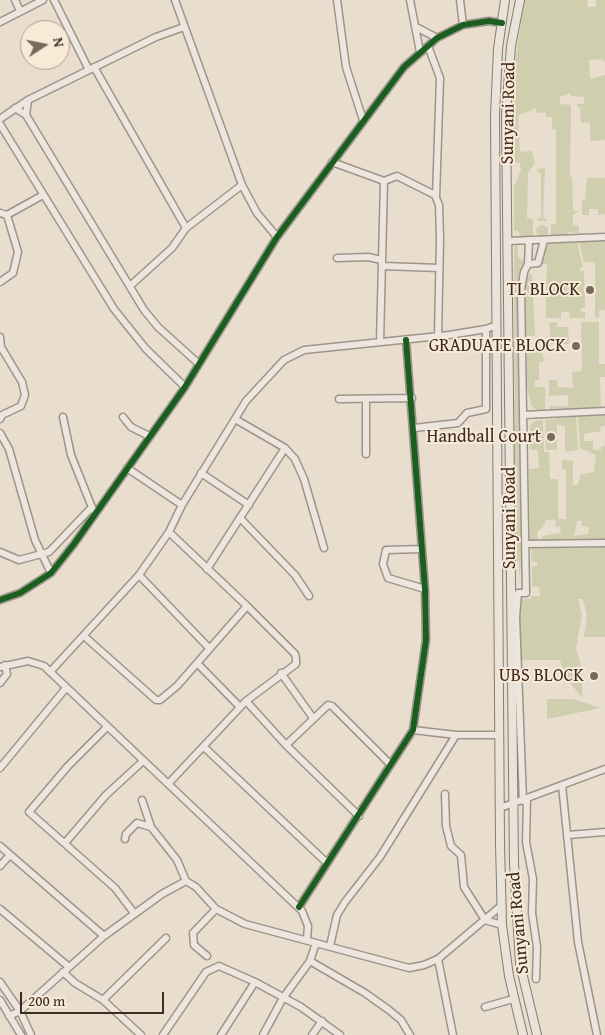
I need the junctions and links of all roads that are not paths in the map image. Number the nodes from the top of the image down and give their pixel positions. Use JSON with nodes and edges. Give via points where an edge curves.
{"nodes":[{"id":1,"x":15,"y":0,"type":"edge"},
{"id":2,"x":43,"y":0,"type":"edge"},
{"id":3,"x":54,"y":0,"type":"edge"},
{"id":4,"x":175,"y":0,"type":"edge"},
{"id":5,"x":337,"y":0,"type":"edge"},
{"id":6,"x":410,"y":0,"type":"edge"},
{"id":7,"x":460,"y":0,"type":"edge"},
{"id":8,"x":505,"y":0,"type":"edge"},
{"id":9,"x":520,"y":0,"type":"edge"},
{"id":10,"x":20,"y":11,"type":"junction"},
{"id":11,"x":0,"y":22,"type":"edge"},
{"id":12,"x":502,"y":23,"type":"junction"},
{"id":13,"x":463,"y":25,"type":"junction"},
{"id":14,"x":184,"y":27,"type":"junction"},
{"id":15,"x":418,"y":28,"type":"junction"},
{"id":16,"x":437,"y":38,"type":"junction"},
{"id":17,"x":428,"y":46,"type":"junction"},
{"id":18,"x":420,"y":52,"type":"junction"},
{"id":19,"x":92,"y":69,"type":"junction"},
{"id":20,"x":28,"y":100,"type":"junction"},
{"id":21,"x":15,"y":108,"type":"junction"},
{"id":22,"x":26,"y":115,"type":"junction"},
{"id":23,"x":0,"y":119,"type":"edge"},
{"id":24,"x":362,"y":120,"type":"junction"},
{"id":25,"x":0,"y":124,"type":"edge"},
{"id":26,"x":332,"y":162,"type":"junction"},
{"id":27,"x":384,"y":181,"type":"junction"},
{"id":28,"x":242,"y":185,"type":"junction"},
{"id":29,"x":43,"y":195,"type":"junction"},
{"id":30,"x":436,"y":197,"type":"junction"},
{"id":31,"x":0,"y":213,"type":"edge"},
{"id":32,"x":7,"y":215,"type":"junction"},
{"id":33,"x":186,"y":228,"type":"junction"},
{"id":34,"x":277,"y":237,"type":"junction"},
{"id":35,"x":605,"y":237,"type":"edge"},
{"id":36,"x":544,"y":240,"type":"junction"},
{"id":37,"x":509,"y":241,"type":"junction"},
{"id":38,"x":529,"y":241,"type":"junction"},
{"id":39,"x":337,"y":258,"type":"dead end"},
{"id":40,"x":382,"y":263,"type":"junction"},
{"id":41,"x":528,"y":264,"type":"junction"},
{"id":42,"x":439,"y":268,"type":"junction"},
{"id":43,"x":0,"y":282,"type":"edge"},
{"id":44,"x":130,"y":286,"type":"junction"},
{"id":45,"x":497,"y":325,"type":"junction"},
{"id":46,"x":486,"y":329,"type":"junction"},
{"id":47,"x":438,"y":336,"type":"junction"},
{"id":48,"x":0,"y":337,"type":"edge"},
{"id":49,"x":406,"y":340,"type":"junction"},
{"id":50,"x":380,"y":342,"type":"junction"},
{"id":51,"x":1,"y":349,"type":"edge"},
{"id":52,"x":199,"y":364,"type":"junction"},
{"id":53,"x":185,"y":387,"type":"junction"},
{"id":54,"x":509,"y":392,"type":"junction"},
{"id":55,"x":412,"y":398,"type":"junction"},
{"id":56,"x":339,"y":399,"type":"dead end"},
{"id":57,"x":366,"y":399,"type":"junction"},
{"id":58,"x":499,"y":403,"type":"junction"},
{"id":59,"x":605,"y":411,"type":"edge"},
{"id":60,"x":524,"y":416,"type":"junction"},
{"id":61,"x":63,"y":417,"type":"dead end"},
{"id":62,"x":123,"y":417,"type":"dead end"},
{"id":63,"x":0,"y":419,"type":"edge"},
{"id":64,"x":235,"y":419,"type":"junction"},
{"id":65,"x":414,"y":428,"type":"junction"},
{"id":66,"x":0,"y":433,"type":"edge"},
{"id":67,"x":149,"y":436,"type":"junction"},
{"id":68,"x":286,"y":448,"type":"junction"},
{"id":69,"x":366,"y":454,"type":"dead end"},
{"id":70,"x":127,"y":468,"type":"junction"},
{"id":71,"x":201,"y":473,"type":"junction"},
{"id":72,"x":182,"y":505,"type":"junction"},
{"id":73,"x":249,"y":505,"type":"junction"},
{"id":74,"x":93,"y":510,"type":"junction"},
{"id":75,"x":240,"y":518,"type":"junction"},
{"id":76,"x":169,"y":532,"type":"junction"},
{"id":77,"x":66,"y":536,"type":"junction"},
{"id":78,"x":605,"y":543,"type":"edge"},
{"id":79,"x":74,"y":544,"type":"junction"},
{"id":80,"x":526,"y":544,"type":"junction"},
{"id":81,"x":324,"y":548,"type":"dead end"},
{"id":82,"x":422,"y":549,"type":"junction"},
{"id":83,"x":0,"y":552,"type":"edge"},
{"id":84,"x":42,"y":555,"type":"junction"},
{"id":85,"x":207,"y":570,"type":"junction"},
{"id":86,"x":51,"y":573,"type":"junction"},
{"id":87,"x":139,"y":575,"type":"junction"},
{"id":88,"x":425,"y":589,"type":"junction"},
{"id":89,"x":309,"y":596,"type":"dead end"},
{"id":90,"x":0,"y":600,"type":"edge"},
{"id":91,"x":247,"y":606,"type":"junction"},
{"id":92,"x":84,"y":636,"type":"junction"},
{"id":93,"x":209,"y":648,"type":"junction"},
{"id":94,"x":197,"y":663,"type":"junction"},
{"id":95,"x":3,"y":666,"type":"edge"},
{"id":96,"x":50,"y":672,"type":"junction"},
{"id":97,"x":281,"y":673,"type":"junction"},
{"id":98,"x":0,"y":683,"type":"edge"},
{"id":99,"x":66,"y":688,"type":"junction"},
{"id":100,"x":246,"y":701,"type":"junction"},
{"id":101,"x":240,"y":707,"type":"junction"},
{"id":102,"x":313,"y":718,"type":"junction"},
{"id":103,"x":107,"y":727,"type":"junction"},
{"id":104,"x":413,"y":730,"type":"junction"},
{"id":105,"x":456,"y":735,"type":"junction"},
{"id":106,"x":499,"y":735,"type":"junction"},
{"id":107,"x":286,"y":745,"type":"junction"},
{"id":108,"x":204,"y":747,"type":"junction"},
{"id":109,"x":143,"y":761,"type":"junction"},
{"id":110,"x":390,"y":764,"type":"junction"},
{"id":111,"x":0,"y":768,"type":"edge"},
{"id":112,"x":605,"y":769,"type":"edge"},
{"id":113,"x":169,"y":783,"type":"junction"},
{"id":114,"x":562,"y":785,"type":"junction"},
{"id":115,"x":446,"y":794,"type":"dead end"},
{"id":116,"x":142,"y":800,"type":"dead end"},
{"id":117,"x":525,"y":800,"type":"junction"},
{"id":118,"x":513,"y":804,"type":"junction"},
{"id":119,"x":500,"y":808,"type":"junction"},
{"id":120,"x":359,"y":816,"type":"junction"},
{"id":121,"x":151,"y":827,"type":"junction"},
{"id":122,"x":605,"y":832,"type":"edge"},
{"id":123,"x":568,"y":835,"type":"junction"},
{"id":124,"x":125,"y":839,"type":"dead end"},
{"id":125,"x":65,"y":843,"type":"junction"},
{"id":126,"x":0,"y":846,"type":"edge"},
{"id":127,"x":10,"y":855,"type":"junction"},
{"id":128,"x":327,"y":863,"type":"junction"},
{"id":129,"x":0,"y":866,"type":"edge"},
{"id":130,"x":186,"y":882,"type":"junction"},
{"id":131,"x":502,"y":905,"type":"junction"},
{"id":132,"x":299,"y":908,"type":"junction"},
{"id":133,"x":0,"y":909,"type":"edge"},
{"id":134,"x":216,"y":909,"type":"junction"},
{"id":135,"x":134,"y":913,"type":"junction"},
{"id":136,"x":485,"y":920,"type":"junction"},
{"id":137,"x":502,"y":925,"type":"junction"},
{"id":138,"x":104,"y":936,"type":"junction"},
{"id":139,"x":166,"y":938,"type":"dead end"},
{"id":140,"x":307,"y":940,"type":"junction"},
{"id":141,"x":316,"y":943,"type":"junction"},
{"id":142,"x":330,"y":946,"type":"junction"},
{"id":143,"x":207,"y":956,"type":"dead end"},
{"id":144,"x":438,"y":959,"type":"junction"},
{"id":145,"x":310,"y":961,"type":"junction"},
{"id":146,"x":66,"y":970,"type":"junction"},
{"id":147,"x":536,"y":979,"type":"dead end"},
{"id":148,"x":0,"y":982,"type":"edge"},
{"id":149,"x":255,"y":982,"type":"junction"},
{"id":150,"x":283,"y":998,"type":"junction"},
{"id":151,"x":0,"y":1000,"type":"edge"},
{"id":152,"x":103,"y":1000,"type":"junction"},
{"id":153,"x":513,"y":1000,"type":"junction"},
{"id":154,"x":485,"y":1007,"type":"dead end"},
{"id":155,"x":20,"y":1012,"type":"junction"},
{"id":156,"x":10,"y":1016,"type":"junction"},
{"id":157,"x":322,"y":1021,"type":"junction"},
{"id":158,"x":21,"y":1035,"type":"edge"},
{"id":159,"x":31,"y":1035,"type":"edge"},
{"id":160,"x":141,"y":1035,"type":"edge"},
{"id":161,"x":163,"y":1035,"type":"edge"},
{"id":162,"x":221,"y":1035,"type":"edge"},
{"id":163,"x":263,"y":1035,"type":"edge"},
{"id":164,"x":312,"y":1035,"type":"edge"},
{"id":165,"x":340,"y":1035,"type":"edge"},
{"id":166,"x":410,"y":1035,"type":"edge"},
{"id":167,"x":453,"y":1035,"type":"edge"},
{"id":168,"x":523,"y":1035,"type":"edge"},
{"id":169,"x":537,"y":1035,"type":"edge"},
{"id":170,"x":598,"y":1035,"type":"edge"}],
"edges":[{"from":1,"to":10,"type":"street"},
{"from":2,"to":10,"type":"street"},
{"from":3,"to":19,"type":"street"},
{"from":4,"to":14,"type":"street"},
{"from":5,"to":24,"type":"street","via":[[343,51]]},
{"from":6,"to":15,"type":"street"},
{"from":7,"to":13,"type":"street"},
{"from":8,"to":12,"type":"main road"},
{"from":9,"to":37,"type":"main road","name":"Sunyani Road","via":[[511,46],[506,115]]},
{"from":10,"to":11,"type":"street"},
{"from":12,"to":13,"type":"street","via":[[489,21]]},
{"from":12,"to":45,"type":"main road","via":[[495,115]]},
{"from":13,"to":16,"type":"street"},
{"from":14,"to":19,"type":"street","via":[[156,37]]},
{"from":14,"to":28,"type":"street"},
{"from":15,"to":16,"type":"street"},
{"from":15,"to":18,"type":"street"},
{"from":16,"to":17,"type":"street"},
{"from":17,"to":18,"type":"street"},
{"from":17,"to":30,"type":"street","via":[[440,78]]},
{"from":18,"to":24,"type":"street"},
{"from":19,"to":20,"type":"street"},
{"from":19,"to":33,"type":"street"},
{"from":20,"to":21,"type":"street"},
{"from":20,"to":22,"type":"street"},
{"from":21,"to":22,"type":"street"},
{"from":21,"to":23,"type":"street"},
{"from":22,"to":44,"type":"street"},
{"from":24,"to":26,"type":"street"},
{"from":25,"to":29,"type":"street"},
{"from":26,"to":27,"type":"street"},
{"from":26,"to":34,"type":"street"},
{"from":27,"to":30,"type":"street","via":[[397,176]]},
{"from":27,"to":40,"type":"street"},
{"from":28,"to":33,"type":"street"},
{"from":28,"to":34,"type":"street","via":[[257,213]]},
{"from":29,"to":32,"type":"street"},
{"from":29,"to":53,"type":"street","via":[[114,309],[146,349]]},
{"from":30,"to":42,"type":"street"},
{"from":31,"to":32,"type":"street"},
{"from":32,"to":43,"type":"street","via":[[18,252],[13,273]]},
{"from":33,"to":44,"type":"street","via":[[172,248]]},
{"from":34,"to":52,"type":"street"},
{"from":35,"to":36,"type":"street"},
{"from":36,"to":38,"type":"street"},
{"from":36,"to":41,"type":"street","via":[[538,263]]},
{"from":37,"to":38,"type":"street"},
{"from":37,"to":54,"type":"main road","name":"Sunyani Road"},
{"from":38,"to":41,"type":"street"},
{"from":39,"to":40,"type":"street","via":[[368,257]]},
{"from":40,"to":42,"type":"street"},
{"from":40,"to":50,"type":"street"},
{"from":41,"to":60,"type":"street","via":[[522,290]]},
{"from":42,"to":47,"type":"street"},
{"from":44,"to":52,"type":"street","via":[[158,327]]},
{"from":45,"to":46,"type":"street"},
{"from":45,"to":58,"type":"main road"},
{"from":46,"to":47,"type":"street"},
{"from":46,"to":65,"type":"street","via":[[486,409],[466,413],[458,423]]},
{"from":47,"to":49,"type":"street"},
{"from":48,"to":51,"type":"street"},
{"from":49,"to":50,"type":"street"},
{"from":49,"to":55,"type":"street"},
{"from":50,"to":64,"type":"street","via":[[316,348],[293,354],[246,401]]},
{"from":51,"to":63,"type":"street","via":[[22,382],[25,395],[21,406]]},
{"from":52,"to":53,"type":"street"},
{"from":53,"to":67,"type":"street"},
{"from":54,"to":58,"type":"main road"},
{"from":54,"to":118,"type":"main road","name":"Sunyani Road"},
{"from":55,"to":57,"type":"street"},
{"from":55,"to":65,"type":"street"},
{"from":56,"to":57,"type":"street"},
{"from":57,"to":69,"type":"street"},
{"from":58,"to":106,"type":"main road"},
{"from":59,"to":60,"type":"street"},
{"from":60,"to":80,"type":"street"},
{"from":61,"to":74,"type":"street","via":[[70,455]]},
{"from":62,"to":67,"type":"street","via":[[131,427]]},
{"from":64,"to":68,"type":"street"},
{"from":64,"to":71,"type":"street"},
{"from":65,"to":82,"type":"street"},
{"from":66,"to":84,"type":"street","via":[[9,449],[34,540]]},
{"from":67,"to":70,"type":"street"},
{"from":68,"to":73,"type":"street"},
{"from":68,"to":81,"type":"street","via":[[304,479]]},
{"from":70,"to":72,"type":"street"},
{"from":70,"to":74,"type":"street"},
{"from":71,"to":72,"type":"street"},
{"from":71,"to":73,"type":"street"},
{"from":72,"to":76,"type":"street"},
{"from":73,"to":75,"type":"street"},
{"from":74,"to":77,"type":"street"},
{"from":74,"to":79,"type":"street"},
{"from":75,"to":85,"type":"street"},
{"from":75,"to":89,"type":"street","via":[[295,575]]},
{"from":76,"to":85,"type":"street"},
{"from":76,"to":87,"type":"street"},
{"from":77,"to":79,"type":"street"},
{"from":77,"to":84,"type":"street"},
{"from":78,"to":80,"type":"street"},
{"from":79,"to":86,"type":"street"},
{"from":80,"to":117,"type":"street","via":[[526,593],[518,593],[516,617]]},
{"from":82,"to":88,"type":"street"},
{"from":82,"to":88,"type":"street","via":[[386,550],[383,564],[388,578]]},
{"from":83,"to":84,"type":"street","via":[[19,560]]},
{"from":84,"to":86,"type":"street"},
{"from":85,"to":91,"type":"street"},
{"from":86,"to":90,"type":"street","via":[[20,593]]},
{"from":87,"to":92,"type":"street"},
{"from":87,"to":93,"type":"street"},
{"from":88,"to":104,"type":"street","via":[[426,640]]},
{"from":91,"to":93,"type":"street"},
{"from":91,"to":97,"type":"street","via":[[295,654],[296,664]]},
{"from":92,"to":94,"type":"street","via":[[156,700],[177,686]]},
{"from":92,"to":96,"type":"street"},
{"from":93,"to":94,"type":"street"},
{"from":94,"to":101,"type":"street"},
{"from":95,"to":96,"type":"street","via":[[28,661],[44,666]]},
{"from":95,"to":98,"type":"street","via":[[7,674]]},
{"from":96,"to":99,"type":"street"},
{"from":97,"to":100,"type":"street"},
{"from":97,"to":102,"type":"street"},
{"from":99,"to":103,"type":"street"},
{"from":99,"to":111,"type":"street"},
{"from":100,"to":101,"type":"street"},
{"from":100,"to":107,"type":"street"},
{"from":101,"to":108,"type":"street"},
{"from":102,"to":107,"type":"street"},
{"from":102,"to":110,"type":"street","via":[[325,707],[332,706]]},
{"from":103,"to":109,"type":"street"},
{"from":103,"to":125,"type":"street","via":[[29,812]]},
{"from":104,"to":105,"type":"street"},
{"from":104,"to":110,"type":"street"},
{"from":105,"to":106,"type":"street"},
{"from":105,"to":142,"type":"street","via":[[380,856],[344,902],[337,915]]},
{"from":106,"to":119,"type":"main road"},
{"from":107,"to":120,"type":"street"},
{"from":108,"to":113,"type":"street"},
{"from":108,"to":128,"type":"street"},
{"from":109,"to":113,"type":"street"},
{"from":109,"to":125,"type":"street","via":[[106,795]]},
{"from":110,"to":120,"type":"street"},
{"from":112,"to":114,"type":"street"},
{"from":113,"to":132,"type":"street"},
{"from":114,"to":117,"type":"street"},
{"from":114,"to":123,"type":"street"},
{"from":115,"to":136,"type":"street","via":[[449,842],[461,855],[464,887]]},
{"from":116,"to":121,"type":"street"},
{"from":117,"to":118,"type":"street"},
{"from":117,"to":147,"type":"street","via":[[526,842],[533,879]]},
{"from":118,"to":119,"type":"street"},
{"from":118,"to":169,"type":"main road","name":"Sunyani Road","via":[[515,915],[520,964]]},
{"from":119,"to":131,"type":"main road"},
{"from":120,"to":128,"type":"street"},
{"from":121,"to":124,"type":"street","via":[[137,823]]},
{"from":121,"to":130,"type":"street","via":[[177,860]]},
{"from":122,"to":123,"type":"street"},
{"from":123,"to":170,"type":"street","via":[[578,942]]},
{"from":125,"to":135,"type":"street","via":[[115,888]]},
{"from":126,"to":127,"type":"street"},
{"from":127,"to":129,"type":"street"},
{"from":127,"to":138,"type":"street"},
{"from":128,"to":132,"type":"street"},
{"from":130,"to":134,"type":"street","via":[[196,887]]},
{"from":130,"to":135,"type":"street"},
{"from":131,"to":136,"type":"street"},
{"from":131,"to":137,"type":"main road"},
{"from":132,"to":140,"type":"street","via":[[306,916]]},
{"from":133,"to":146,"type":"street"},
{"from":134,"to":140,"type":"street","via":[[245,924]]},
{"from":134,"to":143,"type":"street","via":[[193,934],[194,945]]},
{"from":135,"to":138,"type":"street"},
{"from":136,"to":137,"type":"street"},
{"from":136,"to":144,"type":"street"},
{"from":137,"to":153,"type":"main road"},
{"from":138,"to":146,"type":"street"},
{"from":139,"to":152,"type":"street"},
{"from":140,"to":141,"type":"street"},
{"from":141,"to":142,"type":"street"},
{"from":141,"to":145,"type":"street"},
{"from":142,"to":144,"type":"street","via":[[401,967],[424,965]]},
{"from":144,"to":167,"type":"street"},
{"from":145,"to":150,"type":"street"},
{"from":145,"to":166,"type":"street","via":[[389,1010],[401,1020]]},
{"from":146,"to":152,"type":"street","via":[[75,983]]},
{"from":146,"to":155,"type":"street"},
{"from":148,"to":155,"type":"street"},
{"from":149,"to":150,"type":"street"},
{"from":149,"to":161,"type":"street","via":[[219,966],[211,968]]},
{"from":149,"to":162,"type":"street"},
{"from":150,"to":157,"type":"street"},
{"from":150,"to":163,"type":"street"},
{"from":151,"to":156,"type":"street"},
{"from":152,"to":160,"type":"street"},
{"from":153,"to":154,"type":"street"},
{"from":153,"to":168,"type":"main road"},
{"from":155,"to":156,"type":"street"},
{"from":155,"to":159,"type":"street"},
{"from":156,"to":158,"type":"street"},
{"from":157,"to":164,"type":"street"},
{"from":157,"to":165,"type":"street"}]}
